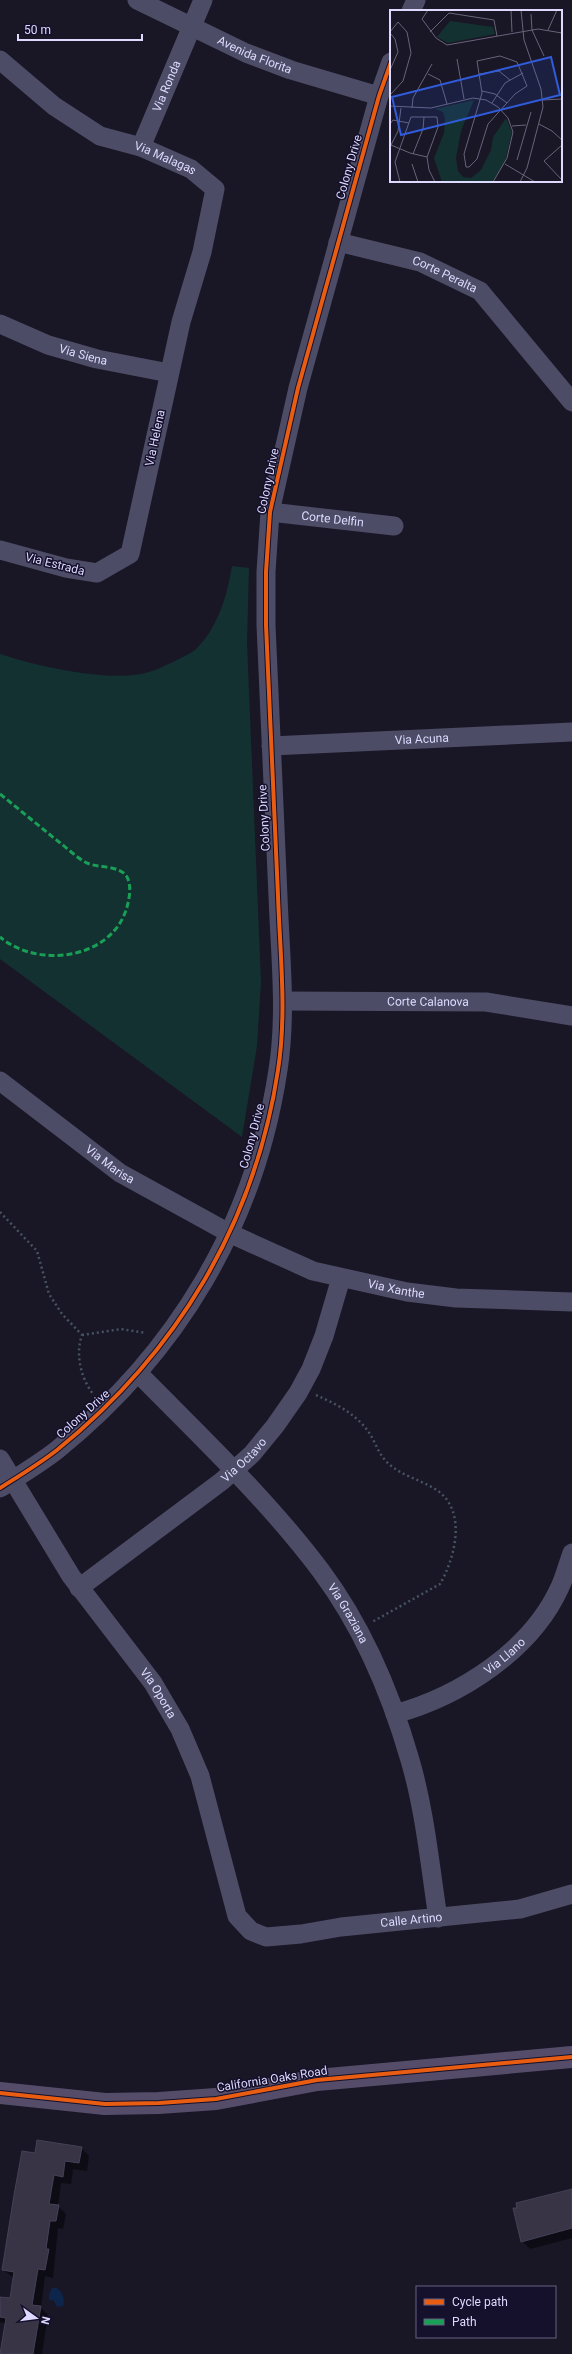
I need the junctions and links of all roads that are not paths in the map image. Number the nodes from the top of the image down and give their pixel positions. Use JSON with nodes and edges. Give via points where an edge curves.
{"nodes":[{"id":1,"x":137,"y":0,"type":"edge"},
{"id":2,"x":204,"y":0,"type":"edge"},
{"id":3,"x":416,"y":0,"type":"edge"},
{"id":4,"x":411,"y":10,"type":"edge"},
{"id":5,"x":191,"y":26,"type":"junction"},
{"id":6,"x":0,"y":60,"type":"edge"},
{"id":7,"x":390,"y":65,"type":"edge"},
{"id":8,"x":379,"y":96,"type":"junction"},
{"id":9,"x":141,"y":147,"type":"junction"},
{"id":10,"x":338,"y":242,"type":"junction"},
{"id":11,"x":181,"y":322,"type":"joint"},
{"id":12,"x":0,"y":324,"type":"edge"},
{"id":13,"x":169,"y":373,"type":"junction"},
{"id":14,"x":572,"y":402,"type":"edge"},
{"id":15,"x":270,"y":512,"type":"junction"},
{"id":16,"x":394,"y":526,"type":"dead end"},
{"id":17,"x":0,"y":550,"type":"edge"},
{"id":18,"x":130,"y":554,"type":"joint"},
{"id":19,"x":572,"y":732,"type":"edge"},
{"id":20,"x":271,"y":746,"type":"junction"},
{"id":21,"x":283,"y":1001,"type":"junction"},
{"id":22,"x":572,"y":1016,"type":"edge"},
{"id":23,"x":0,"y":1081,"type":"edge"},
{"id":24,"x":229,"y":1233,"type":"junction"},
{"id":25,"x":342,"y":1278,"type":"junction"},
{"id":26,"x":572,"y":1302,"type":"edge"},
{"id":27,"x":138,"y":1373,"type":"junction"},
{"id":28,"x":0,"y":1459,"type":"edge"},
{"id":29,"x":234,"y":1470,"type":"junction"},
{"id":30,"x":6,"y":1484,"type":"edge"},
{"id":31,"x":572,"y":1553,"type":"edge"},
{"id":32,"x":79,"y":1588,"type":"junction"},
{"id":33,"x":395,"y":1714,"type":"junction"},
{"id":34,"x":572,"y":1894,"type":"edge"},
{"id":35,"x":438,"y":1918,"type":"junction"},
{"id":36,"x":251,"y":1931,"type":"joint"},
{"id":37,"x":572,"y":2057,"type":"edge"},
{"id":38,"x":0,"y":2093,"type":"edge"}],
"edges":[{"from":1,"to":5,"type":"street","name":"Avenida Florita"},
{"from":2,"to":5,"type":"street","name":"Via Ronda"},
{"from":3,"to":4,"type":"street"},
{"from":5,"to":8,"type":"street","name":"Avenida Florita","via":[[246,53],[291,70]]},
{"from":5,"to":9,"type":"street","name":"Via Ronda"},
{"from":6,"to":9,"type":"street","name":"Via Malagas","via":[[54,106],[100,136]]},
{"from":7,"to":8,"type":"street","name":"Colony Drive"},
{"from":8,"to":10,"type":"street","name":"Colony Drive"},
{"from":9,"to":11,"type":"street","name":"Via Malagas","via":[[191,169],[215,189],[202,252]]},
{"from":10,"to":14,"type":"street","name":"Corte Peralta","via":[[420,262],[480,290]]},
{"from":10,"to":15,"type":"street","name":"Colony Drive","via":[[298,388]]},
{"from":11,"to":13,"type":"street","name":"Via Helena"},
{"from":12,"to":13,"type":"street","name":"Via Siena","via":[[48,345],[97,359]]},
{"from":13,"to":18,"type":"street","name":"Via Helena"},
{"from":15,"to":16,"type":"street","name":"Corte Delfin"},
{"from":15,"to":20,"type":"street","name":"Colony Drive","via":[[266,579]]},
{"from":17,"to":18,"type":"street","name":"Via Estrada","via":[[97,574]]},
{"from":19,"to":20,"type":"street","name":"Via Acuna"},
{"from":20,"to":21,"type":"street","name":"Colony Drive"},
{"from":21,"to":22,"type":"street","name":"Corte Calanova","via":[[486,1002]]},
{"from":21,"to":24,"type":"street","name":"Colony Drive","via":[[279,1068],[266,1133],[245,1196]]},
{"from":23,"to":24,"type":"street","name":"Via Marisa","via":[[120,1173]]},
{"from":24,"to":25,"type":"street","name":"Via Xanthe","via":[[313,1271]]},
{"from":24,"to":27,"type":"street","name":"Colony Drive","via":[[191,1305]]},
{"from":25,"to":26,"type":"street","name":"Via Xanthe","via":[[407,1292],[456,1298]]},
{"from":25,"to":29,"type":"street","name":"Via Octavo","via":[[324,1336],[300,1389],[275,1426],[252,1454]]},
{"from":27,"to":29,"type":"street","name":"Via Graziana"},
{"from":27,"to":30,"type":"street","name":"Colony Drive","via":[[104,1409],[55,1452]]},
{"from":28,"to":30,"type":"street","name":"Via Oporta"},
{"from":29,"to":32,"type":"street","name":"Via Octavo"},
{"from":29,"to":33,"type":"street","name":"Via Graziana","via":[[279,1518],[322,1572],[358,1630]]},
{"from":30,"to":32,"type":"street","name":"Via Oporta"},
{"from":31,"to":33,"type":"street","name":"Via Llano","via":[[560,1588],[542,1617],[512,1651],[477,1679],[414,1709]]},
{"from":32,"to":36,"type":"street","name":"Via Oporta","via":[[153,1683],[180,1729],[200,1776],[237,1916]]},
{"from":33,"to":35,"type":"street","name":"Via Graziana","via":[[411,1760]]},
{"from":34,"to":35,"type":"street","name":"Calle Artino","via":[[520,1909]]},
{"from":35,"to":36,"type":"street","name":"Calle Artino","via":[[266,1937]]},
{"from":37,"to":38,"type":"main road","name":"California Oaks Road","via":[[317,2080],[216,2098],[159,2103],[104,2104]]}]}
